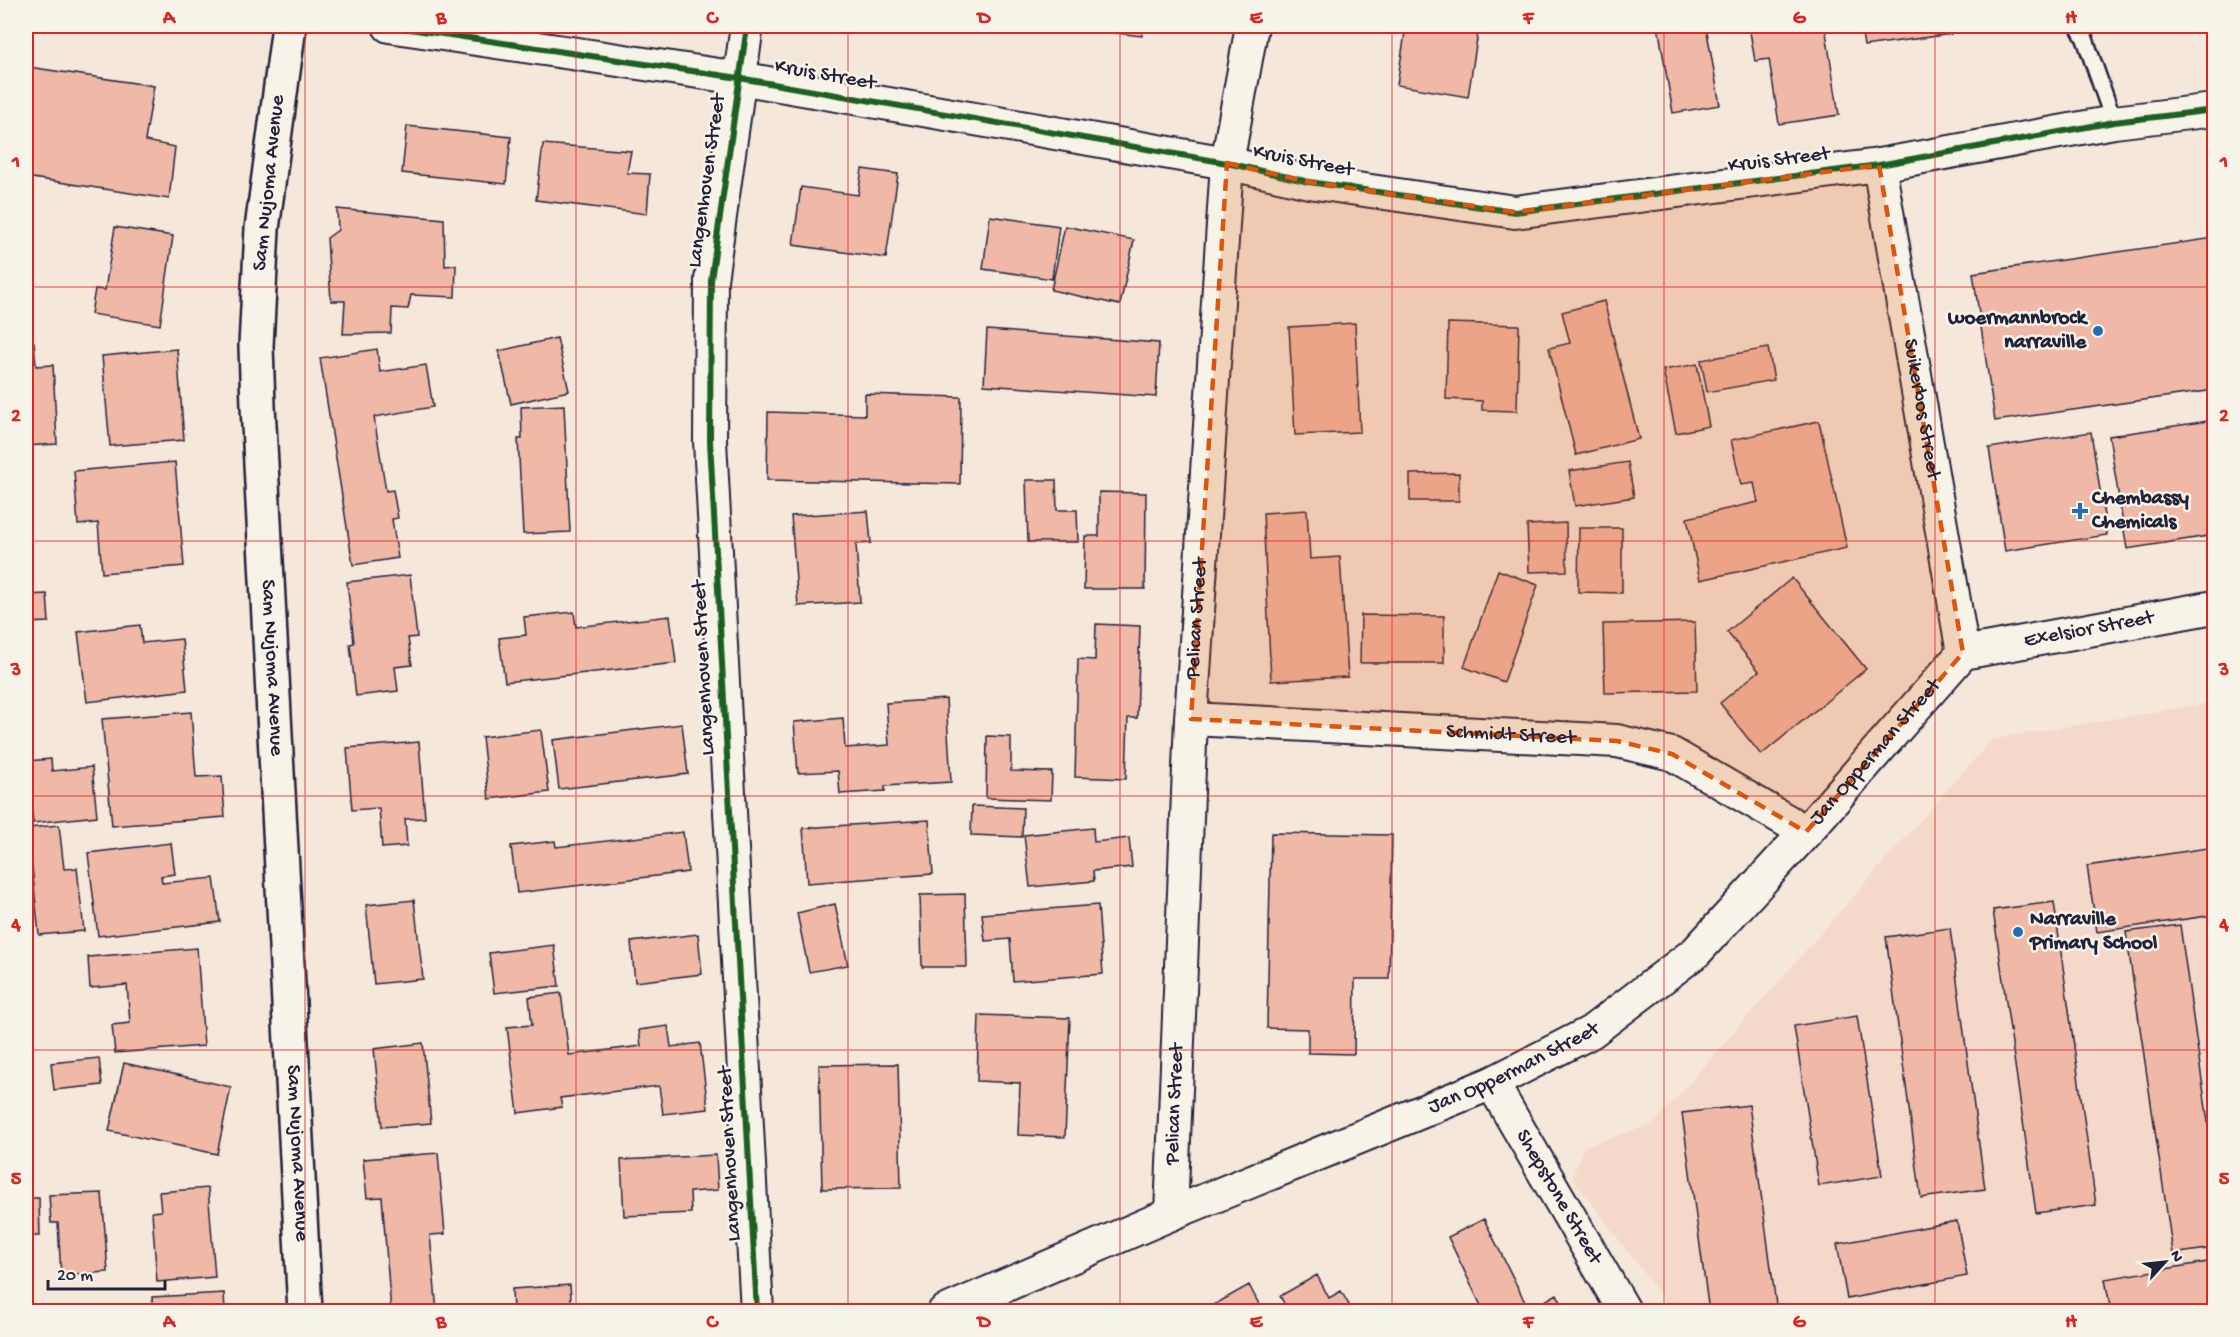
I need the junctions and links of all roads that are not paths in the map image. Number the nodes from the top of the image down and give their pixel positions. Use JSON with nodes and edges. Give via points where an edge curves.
{"nodes":[{"id":1,"x":289,"y":26,"type":"edge"},
{"id":2,"x":388,"y":26,"type":"edge"},
{"id":3,"x":747,"y":26,"type":"edge"},
{"id":4,"x":1252,"y":26,"type":"edge"},
{"id":5,"x":2078,"y":26,"type":"edge"},
{"id":6,"x":739,"y":78,"type":"junction"},
{"id":7,"x":2214,"y":110,"type":"edge"},
{"id":8,"x":2114,"y":122,"type":"junction"},
{"id":9,"x":1227,"y":163,"type":"junction"},
{"id":10,"x":1879,"y":165,"type":"junction"},
{"id":11,"x":2214,"y":607,"type":"edge"},
{"id":12,"x":1963,"y":653,"type":"junction"},
{"id":13,"x":1191,"y":719,"type":"junction"},
{"id":14,"x":1806,"y":832,"type":"junction"},
{"id":15,"x":1492,"y":1083,"type":"junction"},
{"id":16,"x":1171,"y":1214,"type":"junction"},
{"id":17,"x":957,"y":1309,"type":"edge"},
{"id":18,"x":305,"y":1311,"type":"edge"},
{"id":19,"x":757,"y":1311,"type":"edge"},
{"id":20,"x":1625,"y":1311,"type":"edge"}],
"edges":[{"from":1,"to":18,"type":"street","name":"Sam Nujoma Avenue","via":[[262,229],[256,346]]},
{"from":2,"to":6,"type":"street","name":"Kruis Street"},
{"from":3,"to":6,"type":"street","name":"Langenhoven Street"},
{"from":4,"to":9,"type":"street","name":"Pelican Street"},
{"from":5,"to":8,"type":"lane"},
{"from":6,"to":9,"type":"street","name":"Kruis Street"},
{"from":6,"to":19,"type":"street","name":"Langenhoven Street","via":[[711,280],[710,441]]},
{"from":7,"to":8,"type":"street","name":"Kruis Street"},
{"from":8,"to":10,"type":"street","name":"Kruis Street"},
{"from":9,"to":10,"type":"street","name":"Kruis Street","via":[[1309,182],[1515,212]]},
{"from":9,"to":13,"type":"street","name":"Pelican Street"},
{"from":10,"to":12,"type":"street","name":"Suikerbos Street"},
{"from":11,"to":12,"type":"street","name":"Exelsior Street"},
{"from":12,"to":14,"type":"street","name":"Jan Opperman Street"},
{"from":13,"to":14,"type":"street","name":"Schmidt Street","via":[[1617,741],[1672,754]]},
{"from":13,"to":16,"type":"street","name":"Pelican Street"},
{"from":14,"to":15,"type":"street","name":"Jan Opperman Street","via":[[1696,951],[1591,1032]]},
{"from":15,"to":16,"type":"street","name":"Jan Opperman Street"},
{"from":15,"to":20,"type":"street","name":"Shepstone Street"},
{"from":16,"to":17,"type":"street","name":"Jan Opperman Street"}]}
